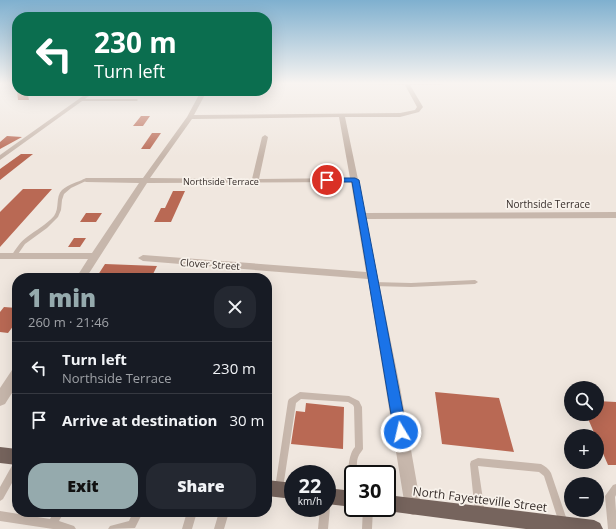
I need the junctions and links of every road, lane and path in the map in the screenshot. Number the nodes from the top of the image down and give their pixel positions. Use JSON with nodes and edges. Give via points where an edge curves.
{"nodes":[{"id":1,"x":71,"y":108,"type":"edge"},
{"id":2,"x":195,"y":108,"type":"edge"},
{"id":3,"x":419,"y":108,"type":"edge"},
{"id":4,"x":342,"y":115,"type":"junction"},
{"id":5,"x":190,"y":116,"type":"junction"},
{"id":6,"x":265,"y":137,"type":"dead end"},
{"id":7,"x":0,"y":158,"type":"edge"},
{"id":8,"x":86,"y":180,"type":"joint"},
{"id":9,"x":145,"y":180,"type":"junction"},
{"id":10,"x":355,"y":180,"type":"junction"},
{"id":11,"x":255,"y":181,"type":"junction"},
{"id":12,"x":616,"y":215,"type":"edge"},
{"id":13,"x":361,"y":216,"type":"junction"},
{"id":14,"x":0,"y":256,"type":"edge"},
{"id":15,"x":14,"y":256,"type":"junction"},
{"id":16,"x":95,"y":256,"type":"junction"},
{"id":17,"x":143,"y":258,"type":"dead end"},
{"id":18,"x":84,"y":273,"type":"edge"},
{"id":19,"x":372,"y":280,"type":"junction"},
{"id":20,"x":475,"y":282,"type":"dead end"},
{"id":21,"x":12,"y":382,"type":"edge"},
{"id":22,"x":0,"y":400,"type":"edge"},
{"id":23,"x":0,"y":455,"type":"edge"},
{"id":24,"x":12,"y":456,"type":"edge"},
{"id":25,"x":353,"y":465,"type":"edge"},
{"id":26,"x":12,"y":474,"type":"edge"},
{"id":27,"x":616,"y":488,"type":"edge"},
{"id":28,"x":279,"y":490,"type":"edge"},
{"id":29,"x":0,"y":496,"type":"edge"},
{"id":30,"x":396,"y":504,"type":"edge"},
{"id":31,"x":413,"y":507,"type":"junction"},
{"id":32,"x":480,"y":514,"type":"junction"},
{"id":33,"x":0,"y":516,"type":"edge"},
{"id":34,"x":56,"y":517,"type":"edge"},
{"id":35,"x":137,"y":517,"type":"edge"},
{"id":36,"x":191,"y":517,"type":"edge"},
{"id":37,"x":223,"y":517,"type":"edge"},
{"id":38,"x":324,"y":517,"type":"edge"},
{"id":39,"x":368,"y":517,"type":"edge"},
{"id":40,"x":52,"y":524,"type":"junction"},
{"id":41,"x":522,"y":524,"type":"edge"},
{"id":42,"x":564,"y":525,"type":"junction"},
{"id":43,"x":134,"y":528,"type":"edge"},
{"id":44,"x":71,"y":529,"type":"edge"},
{"id":45,"x":113,"y":529,"type":"edge"},
{"id":46,"x":187,"y":529,"type":"edge"},
{"id":47,"x":219,"y":529,"type":"edge"},
{"id":48,"x":323,"y":529,"type":"edge"},
{"id":49,"x":367,"y":529,"type":"edge"},
{"id":50,"x":594,"y":529,"type":"edge"},
{"id":51,"x":613,"y":529,"type":"edge"}],
"edges":[{"from":1,"to":7,"type":"street"},
{"from":2,"to":5,"type":"street"},
{"from":3,"to":4,"type":"street","via":[[417,111],[400,114]]},
{"from":4,"to":5,"type":"street"},
{"from":4,"to":10,"type":"street"},
{"from":5,"to":9,"type":"street"},
{"from":6,"to":11,"type":"street"},
{"from":8,"to":9,"type":"street","name":"Northside Terrace"},
{"from":8,"to":15,"type":"lane","via":[[64,190],[57,215],[25,240]]},
{"from":9,"to":11,"type":"street","name":"Northside Terrace"},
{"from":9,"to":16,"type":"street"},
{"from":10,"to":11,"type":"street","name":"Northside Terrace"},
{"from":10,"to":13,"type":"street"},
{"from":12,"to":13,"type":"street","name":"Northside Terrace"},
{"from":13,"to":19,"type":"street"},
{"from":14,"to":15,"type":"street"},
{"from":15,"to":16,"type":"street"},
{"from":16,"to":18,"type":"street"},
{"from":17,"to":19,"type":"street","name":"Clover Street"},
{"from":19,"to":20,"type":"lane","via":[[411,284]]},
{"from":19,"to":31,"type":"street"},
{"from":21,"to":22,"type":"street"},
{"from":23,"to":24,"type":"main road"},
{"from":25,"to":28,"type":"lane","via":[[359,448],[356,403],[349,400],[296,396],[292,401]]},
{"from":26,"to":29,"type":"lane"},
{"from":27,"to":51,"type":"lane","via":[[610,496]]},
{"from":30,"to":31,"type":"main road","name":"North Fayetteville Street"},
{"from":31,"to":32,"type":"main road","name":"North Fayetteville Street"},
{"from":32,"to":41,"type":"main road","name":"North Fayetteville Street"},
{"from":32,"to":42,"type":"lane","via":[[474,464],[478,462],[541,468],[550,480]]},
{"from":33,"to":40,"type":"lane"},
{"from":34,"to":40,"type":"lane"},
{"from":35,"to":43,"type":"lane"},
{"from":36,"to":46,"type":"lane"},
{"from":37,"to":47,"type":"lane"},
{"from":38,"to":48,"type":"lane"},
{"from":39,"to":49,"type":"lane"},
{"from":40,"to":44,"type":"lane"},
{"from":41,"to":42,"type":"main road","name":"North Fayetteville Street"},
{"from":42,"to":50,"type":"main road","name":"North Fayetteville Street"},
{"from":43,"to":45,"type":"lane"}]}
